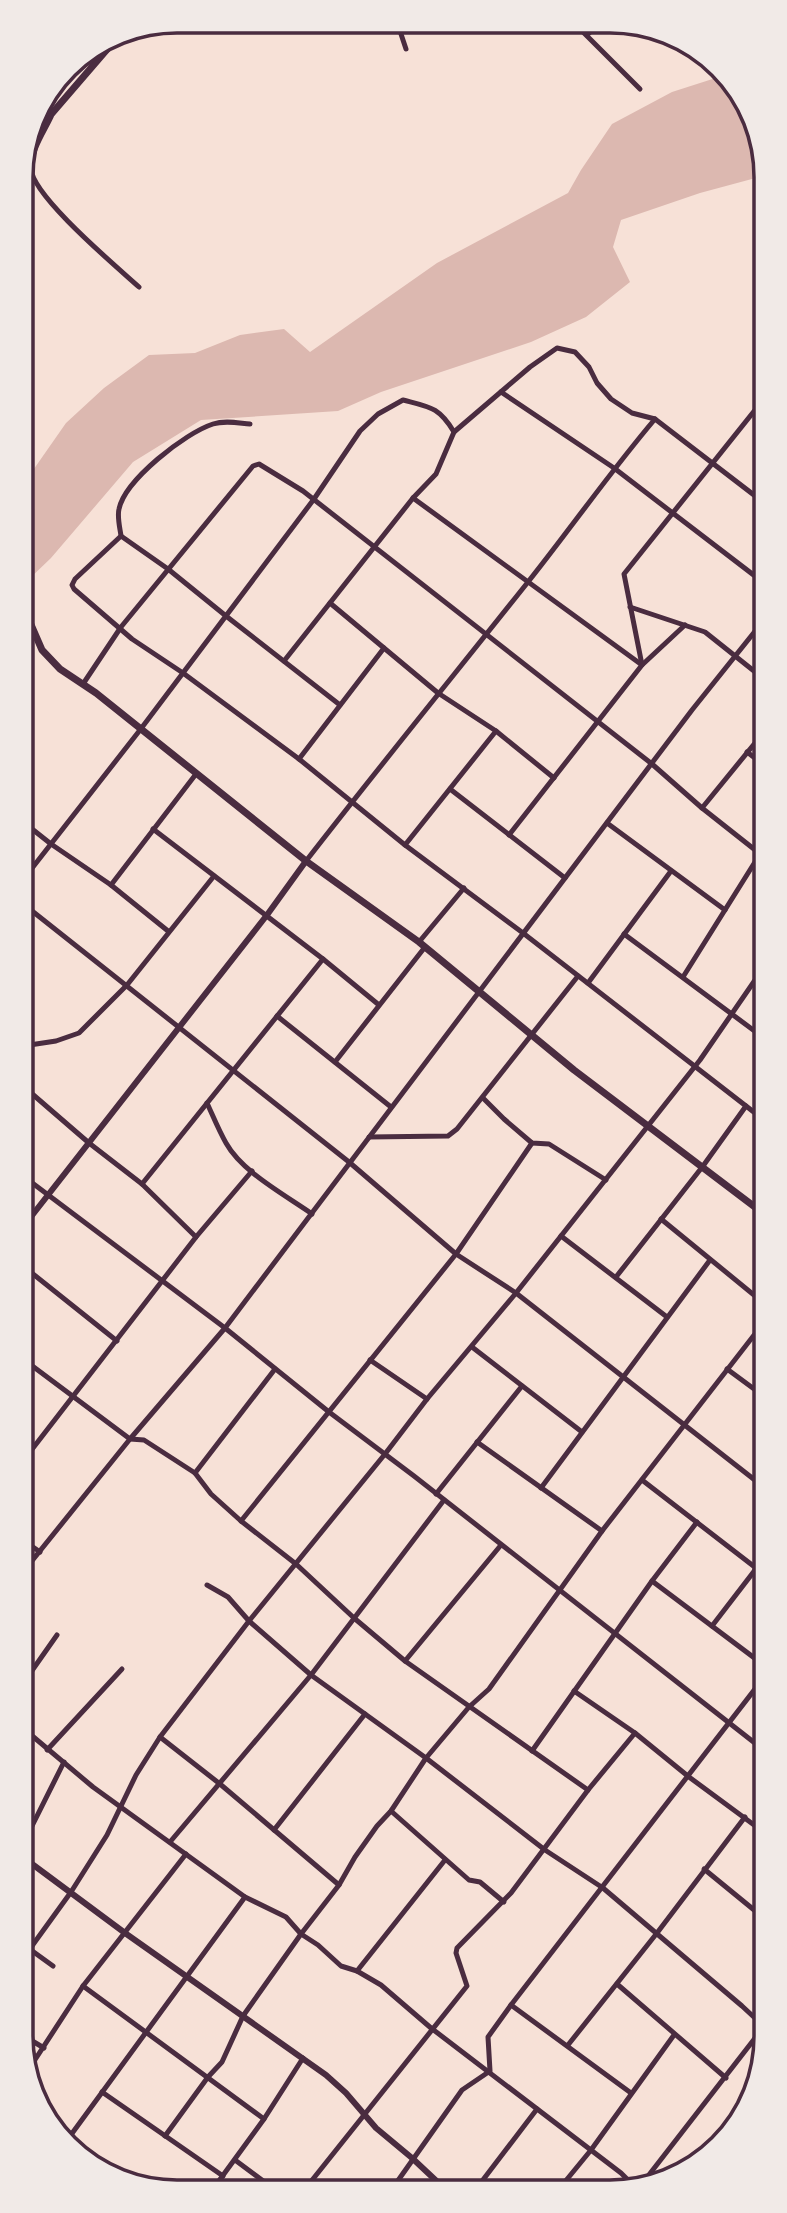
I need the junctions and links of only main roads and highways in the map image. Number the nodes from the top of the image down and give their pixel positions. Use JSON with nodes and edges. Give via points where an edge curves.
{"nodes":[{"id":1,"x":102,"y":55,"type":"edge"},
{"id":2,"x":46,"y":119,"type":"edge"},
{"id":3,"x":34,"y":634,"type":"edge"},
{"id":4,"x":753,"y":1206,"type":"edge"}],
"edges":[{"from":1,"to":2,"type":"main road"},
{"from":3,"to":4,"type":"main road","via":[[60,668],[306,861],[422,944],[532,1036]]}]}
